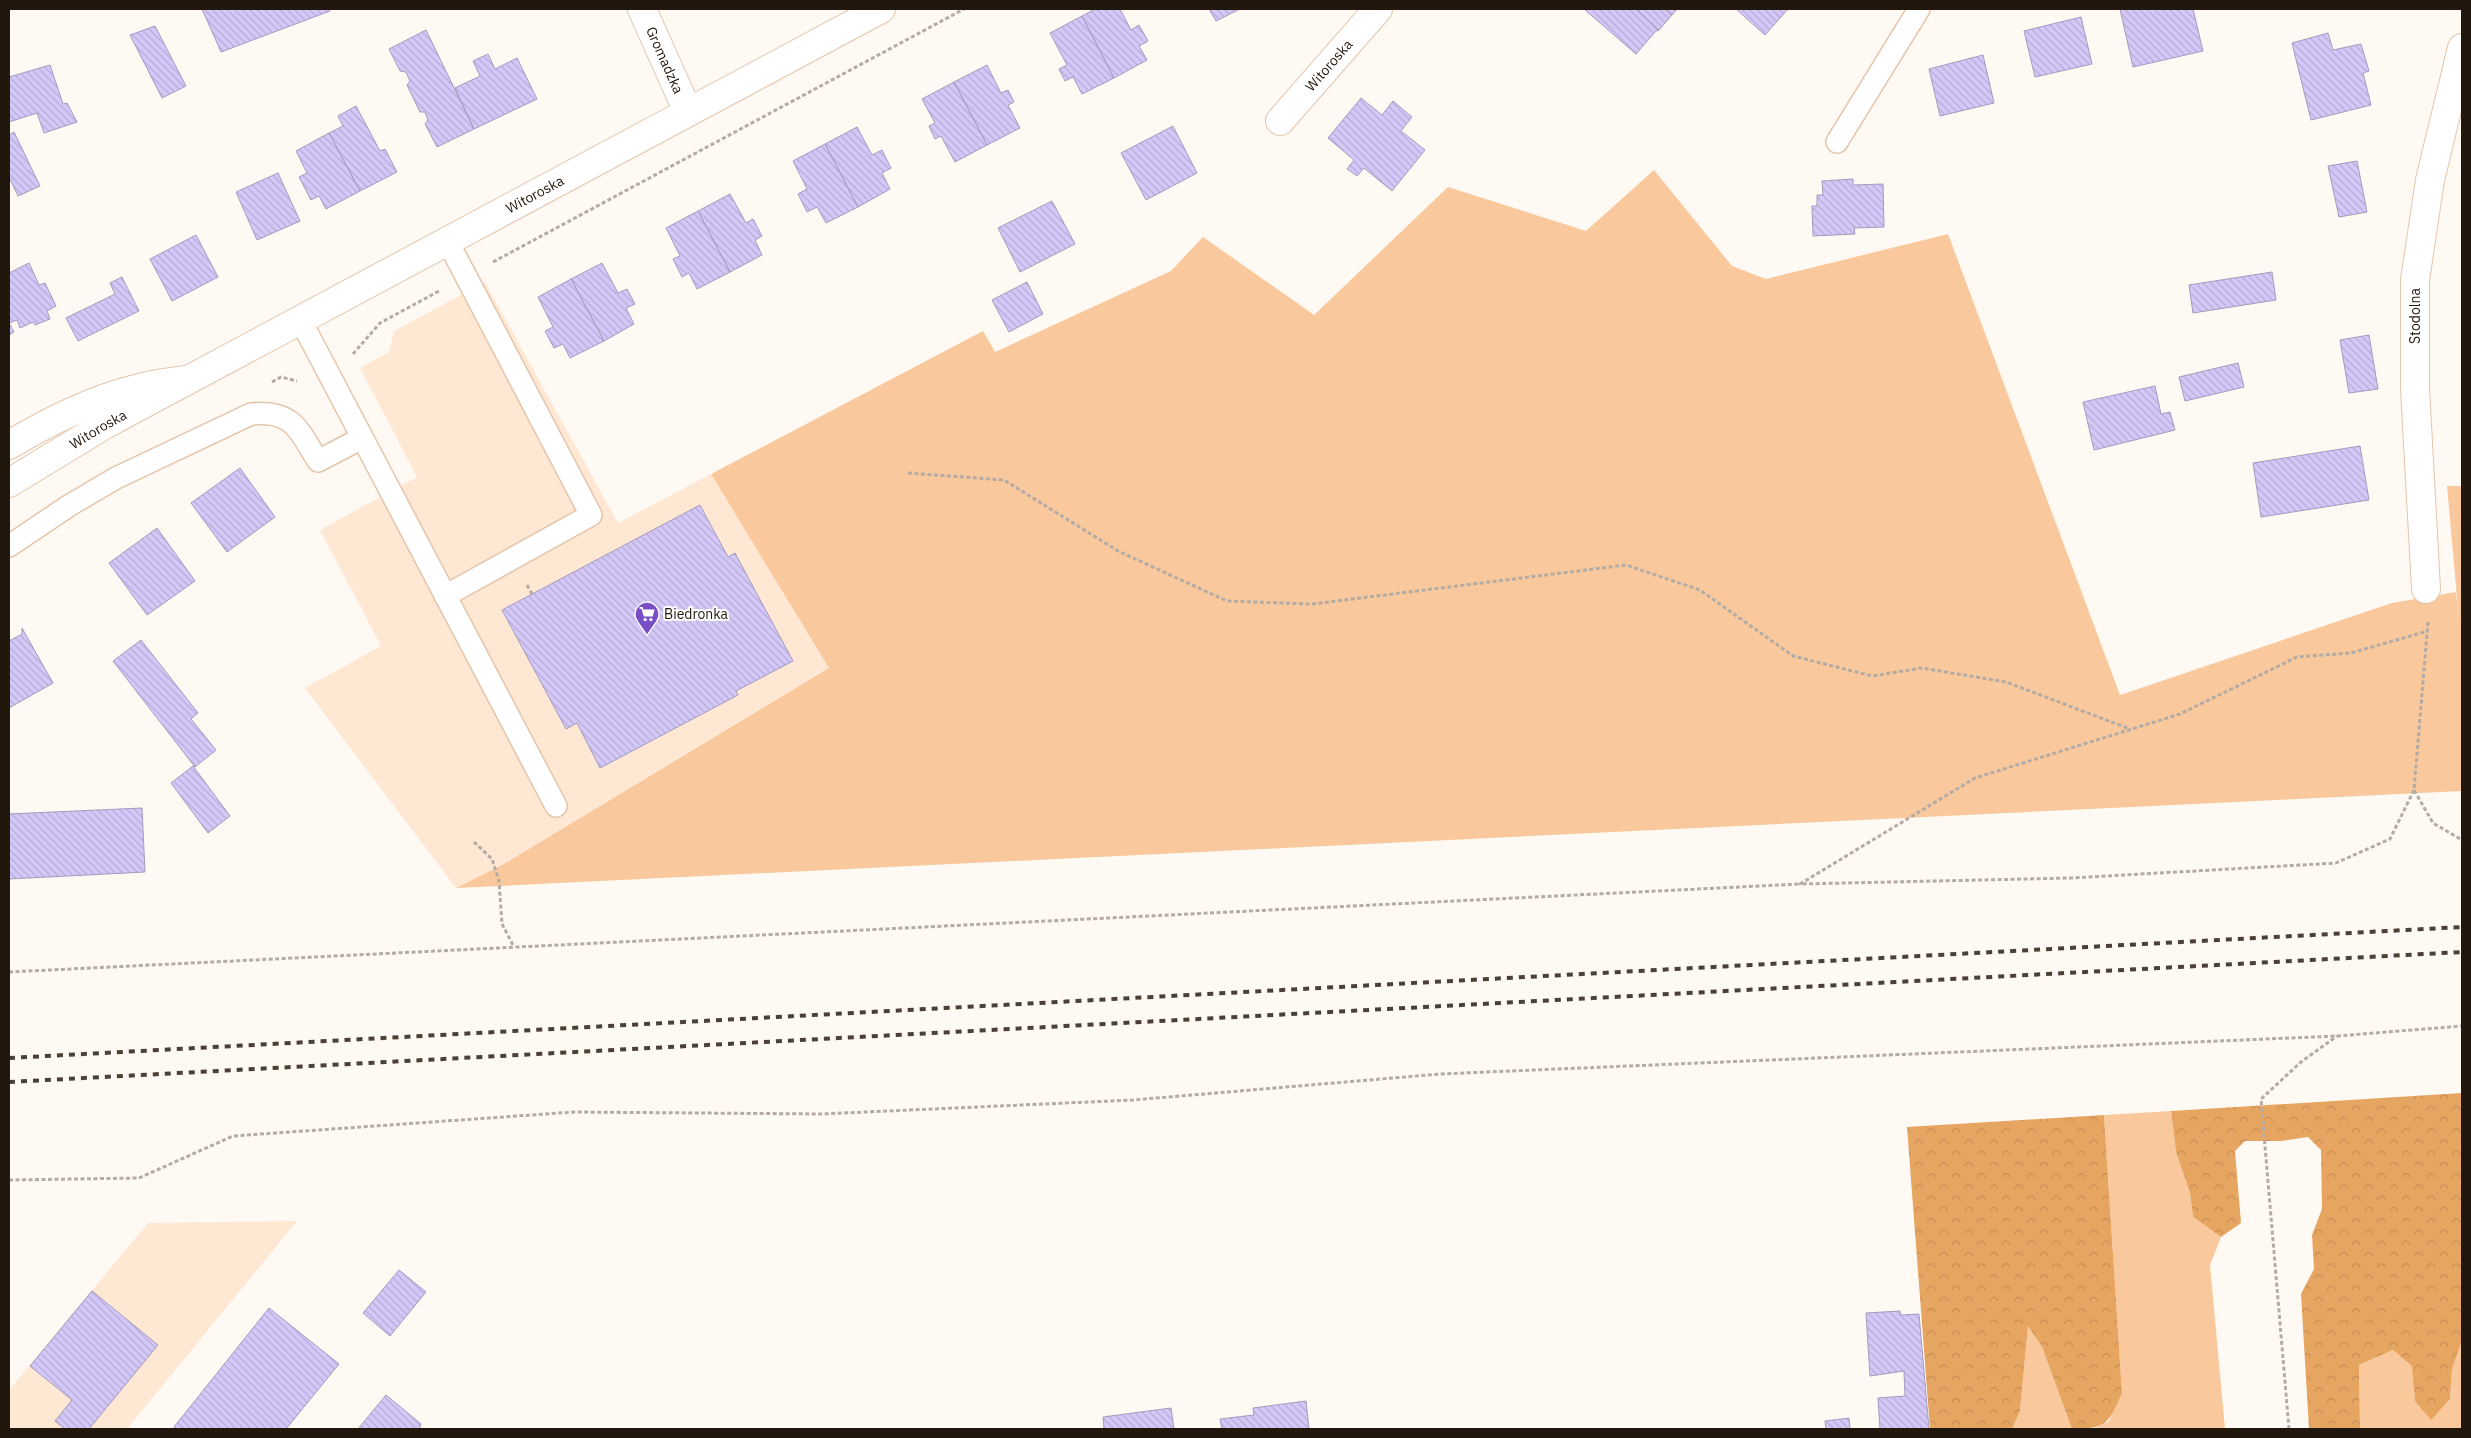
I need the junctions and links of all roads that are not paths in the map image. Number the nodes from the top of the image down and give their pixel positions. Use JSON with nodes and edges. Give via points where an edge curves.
{"nodes":[{"id":1,"x":642,"y":9,"type":"edge"},
{"id":2,"x":880,"y":9,"type":"edge"},
{"id":3,"x":1378,"y":9,"type":"edge"},
{"id":4,"x":1919,"y":9,"type":"edge"},
{"id":5,"x":2462,"y":48,"type":"edge"},
{"id":6,"x":688,"y":112,"type":"junction"},
{"id":7,"x":1280,"y":121,"type":"dead end"},
{"id":8,"x":1837,"y":142,"type":"dead end"},
{"id":9,"x":448,"y":242,"type":"junction"},
{"id":10,"x":301,"y":321,"type":"junction"},
{"id":11,"x":189,"y":379,"type":"junction"},
{"id":12,"x":362,"y":438,"type":"junction"},
{"id":13,"x":9,"y":445,"type":"edge"},
{"id":14,"x":9,"y":483,"type":"edge"},
{"id":15,"x":9,"y":546,"type":"edge"},
{"id":16,"x":2426,"y":589,"type":"road end"},
{"id":17,"x":445,"y":596,"type":"junction"},
{"id":18,"x":556,"y":806,"type":"dead end"}],
"edges":[{"from":1,"to":6,"type":"street","name":"Gromadzka"},
{"from":2,"to":6,"type":"street","name":"Witoroska"},
{"from":3,"to":7,"type":"street","name":"Witoroska"},
{"from":4,"to":8,"type":"lane"},
{"from":5,"to":16,"type":"street","name":"Stodolna","via":[[2430,180],[2415,280],[2415,388]]},
{"from":6,"to":9,"type":"street","name":"Witoroska"},
{"from":9,"to":10,"type":"street","name":"Witoroska"},
{"from":9,"to":17,"type":"lane","via":[[590,515]]},
{"from":10,"to":11,"type":"street","name":"Witoroska"},
{"from":10,"to":12,"type":"lane"},
{"from":11,"to":13,"type":"street","name":"Witoroska","via":[[140,387],[96,401]]},
{"from":11,"to":14,"type":"street","name":"Witoroska","via":[[106,424]]},
{"from":12,"to":15,"type":"lane","via":[[318,461],[290,420],[271,412],[251,414],[116,478]]},
{"from":12,"to":17,"type":"lane"},
{"from":17,"to":18,"type":"lane"}]}
